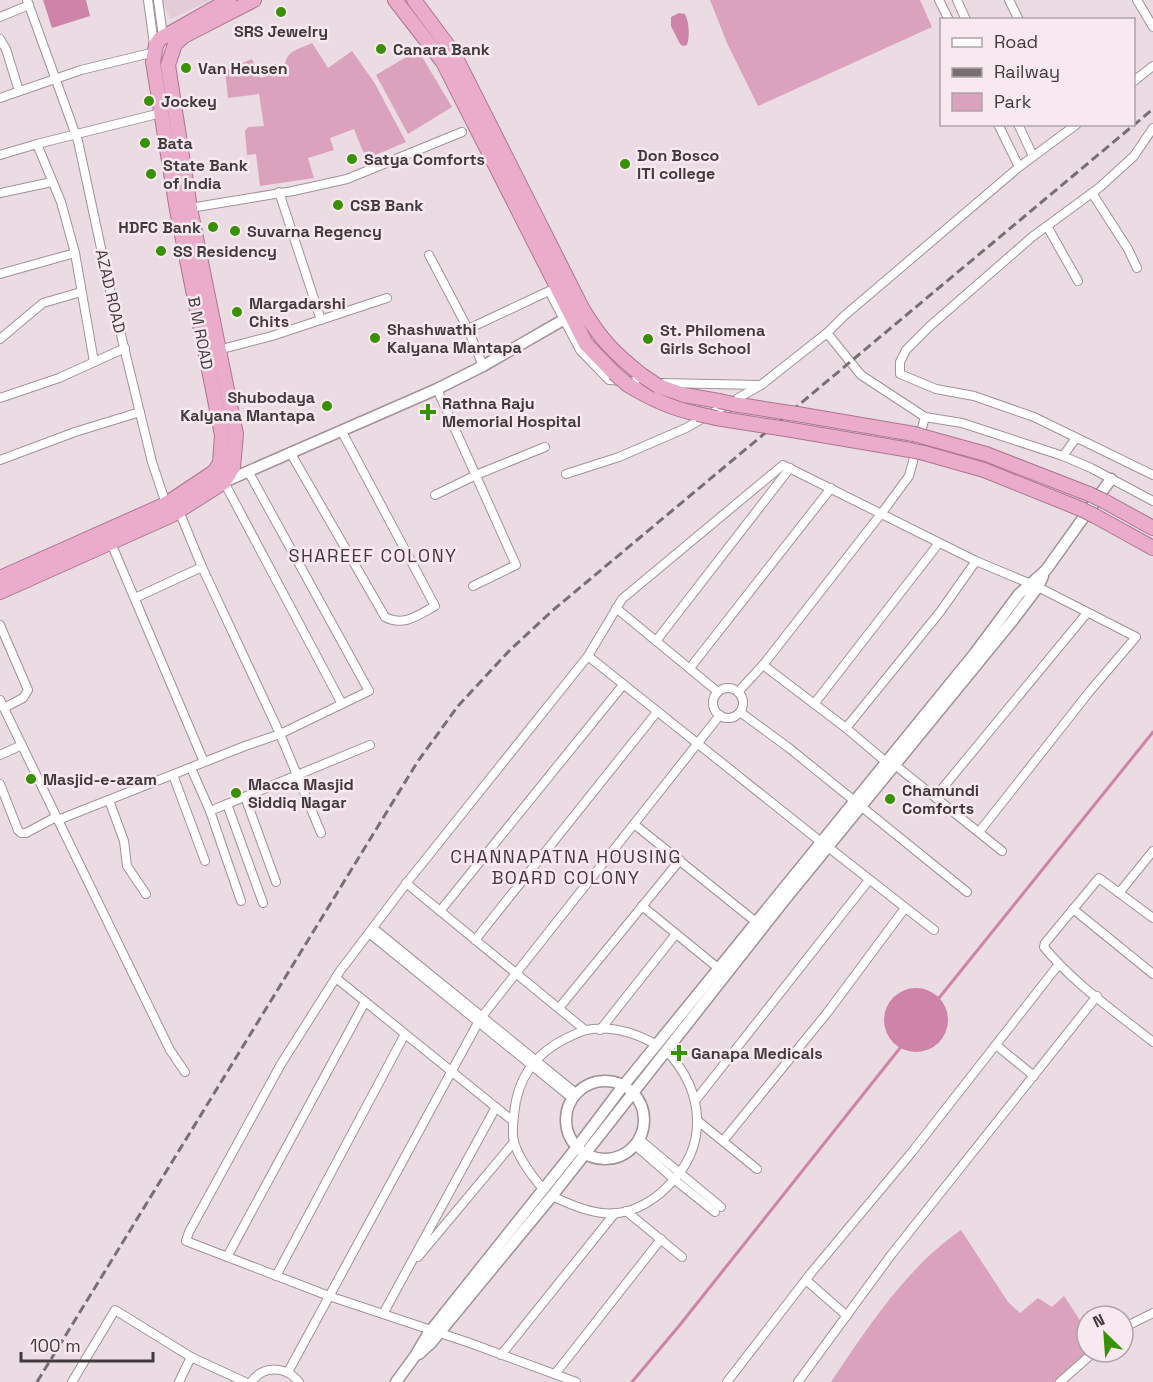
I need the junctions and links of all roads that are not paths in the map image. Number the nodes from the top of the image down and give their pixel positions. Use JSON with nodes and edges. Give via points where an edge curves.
{"nodes":[{"id":1,"x":148,"y":0,"type":"edge"},
{"id":2,"x":158,"y":0,"type":"edge"},
{"id":3,"x":229,"y":0,"type":"edge"},
{"id":4,"x":254,"y":0,"type":"edge"},
{"id":5,"x":395,"y":0,"type":"edge"},
{"id":6,"x":414,"y":0,"type":"edge"},
{"id":7,"x":939,"y":0,"type":"edge"},
{"id":8,"x":957,"y":0,"type":"edge"},
{"id":9,"x":1009,"y":0,"type":"edge"},
{"id":10,"x":1137,"y":0,"type":"edge"},
{"id":11,"x":28,"y":3,"type":"edge"},
{"id":12,"x":0,"y":17,"type":"edge"},
{"id":13,"x":947,"y":18,"type":"edge"},
{"id":14,"x":965,"y":18,"type":"edge"},
{"id":15,"x":1018,"y":18,"type":"edge"},
{"id":16,"x":1153,"y":27,"type":"edge"},
{"id":17,"x":163,"y":36,"type":"junction"},
{"id":18,"x":0,"y":39,"type":"edge"},
{"id":19,"x":170,"y":54,"type":"junction"},
{"id":20,"x":154,"y":57,"type":"junction"},
{"id":21,"x":1153,"y":66,"type":"edge"},
{"id":22,"x":55,"y":78,"type":"junction"},
{"id":23,"x":1135,"y":80,"type":"edge"},
{"id":24,"x":19,"y":91,"type":"junction"},
{"id":25,"x":0,"y":98,"type":"edge"},
{"id":26,"x":161,"y":113,"type":"junction"},
{"id":27,"x":999,"y":126,"type":"edge"},
{"id":28,"x":1019,"y":126,"type":"edge"},
{"id":29,"x":1075,"y":126,"type":"edge"},
{"id":30,"x":1153,"y":128,"type":"edge"},
{"id":31,"x":462,"y":132,"type":"dead end"},
{"id":32,"x":75,"y":135,"type":"junction"},
{"id":33,"x":38,"y":144,"type":"junction"},
{"id":34,"x":0,"y":155,"type":"edge"},
{"id":35,"x":1033,"y":156,"type":"junction"},
{"id":36,"x":1019,"y":167,"type":"junction"},
{"id":37,"x":52,"y":182,"type":"junction"},
{"id":38,"x":279,"y":192,"type":"junction"},
{"id":39,"x":0,"y":193,"type":"edge"},
{"id":40,"x":1092,"y":193,"type":"junction"},
{"id":41,"x":190,"y":208,"type":"junction"},
{"id":42,"x":1047,"y":226,"type":"junction"},
{"id":43,"x":75,"y":253,"type":"junction"},
{"id":44,"x":429,"y":255,"type":"dead end"},
{"id":45,"x":1137,"y":268,"type":"dead end"},
{"id":46,"x":0,"y":274,"type":"edge"},
{"id":47,"x":1078,"y":281,"type":"dead end"},
{"id":48,"x":81,"y":292,"type":"junction"},
{"id":49,"x":387,"y":298,"type":"dead end"},
{"id":50,"x":321,"y":320,"type":"junction"},
{"id":51,"x":563,"y":320,"type":"junction"},
{"id":52,"x":468,"y":329,"type":"junction"},
{"id":53,"x":827,"y":333,"type":"junction"},
{"id":54,"x":0,"y":339,"type":"edge"},
{"id":55,"x":125,"y":348,"type":"junction"},
{"id":56,"x":218,"y":350,"type":"junction"},
{"id":57,"x":94,"y":362,"type":"junction"},
{"id":58,"x":483,"y":366,"type":"junction"},
{"id":59,"x":761,"y":385,"type":"junction"},
{"id":60,"x":437,"y":389,"type":"junction"},
{"id":61,"x":0,"y":398,"type":"edge"},
{"id":62,"x":224,"y":410,"type":"junction"},
{"id":63,"x":140,"y":412,"type":"junction"},
{"id":64,"x":925,"y":417,"type":"junction"},
{"id":65,"x":341,"y":430,"type":"junction"},
{"id":66,"x":1076,"y":438,"type":"junction"},
{"id":67,"x":546,"y":447,"type":"dead end"},
{"id":68,"x":290,"y":452,"type":"junction"},
{"id":69,"x":1062,"y":456,"type":"junction"},
{"id":70,"x":0,"y":460,"type":"edge"},
{"id":71,"x":790,"y":468,"type":"junction"},
{"id":72,"x":248,"y":471,"type":"junction"},
{"id":73,"x":566,"y":474,"type":"dead end"},
{"id":74,"x":476,"y":475,"type":"junction"},
{"id":75,"x":1153,"y":475,"type":"edge"},
{"id":76,"x":1112,"y":479,"type":"junction"},
{"id":77,"x":224,"y":482,"type":"junction"},
{"id":78,"x":831,"y":488,"type":"junction"},
{"id":79,"x":435,"y":495,"type":"dead end"},
{"id":80,"x":1153,"y":501,"type":"edge"},
{"id":81,"x":166,"y":504,"type":"junction"},
{"id":82,"x":179,"y":511,"type":"junction"},
{"id":83,"x":882,"y":513,"type":"junction"},
{"id":84,"x":1153,"y":528,"type":"edge"},
{"id":85,"x":111,"y":543,"type":"junction"},
{"id":86,"x":939,"y":543,"type":"junction"},
{"id":87,"x":1153,"y":548,"type":"edge"},
{"id":88,"x":976,"y":561,"type":"junction"},
{"id":89,"x":202,"y":567,"type":"junction"},
{"id":90,"x":0,"y":578,"type":"edge"},
{"id":91,"x":473,"y":585,"type":"dead end"},
{"id":92,"x":1035,"y":585,"type":"junction"},
{"id":93,"x":0,"y":592,"type":"edge"},
{"id":94,"x":135,"y":598,"type":"junction"},
{"id":95,"x":616,"y":608,"type":"junction"},
{"id":96,"x":1087,"y":613,"type":"junction"},
{"id":97,"x":0,"y":626,"type":"edge"},
{"id":98,"x":656,"y":641,"type":"junction"},
{"id":99,"x":588,"y":656,"type":"junction"},
{"id":100,"x":763,"y":665,"type":"junction"},
{"id":101,"x":690,"y":668,"type":"junction"},
{"id":102,"x":623,"y":685,"type":"junction"},
{"id":103,"x":718,"y":692,"type":"junction"},
{"id":104,"x":738,"y":692,"type":"junction"},
{"id":105,"x":2,"y":704,"type":"edge"},
{"id":106,"x":342,"y":704,"type":"junction"},
{"id":107,"x":814,"y":704,"type":"junction"},
{"id":108,"x":657,"y":712,"type":"junction"},
{"id":109,"x":740,"y":712,"type":"junction"},
{"id":110,"x":720,"y":715,"type":"junction"},
{"id":111,"x":846,"y":728,"type":"junction"},
{"id":112,"x":280,"y":734,"type":"junction"},
{"id":113,"x":22,"y":745,"type":"junction"},
{"id":114,"x":369,"y":745,"type":"dead end"},
{"id":115,"x":698,"y":745,"type":"junction"},
{"id":116,"x":0,"y":755,"type":"edge"},
{"id":117,"x":204,"y":762,"type":"junction"},
{"id":118,"x":891,"y":764,"type":"junction"},
{"id":119,"x":191,"y":768,"type":"junction"},
{"id":120,"x":173,"y":775,"type":"junction"},
{"id":121,"x":297,"y":776,"type":"junction"},
{"id":122,"x":0,"y":784,"type":"edge"},
{"id":123,"x":936,"y":796,"type":"junction"},
{"id":124,"x":245,"y":797,"type":"junction"},
{"id":125,"x":109,"y":800,"type":"junction"},
{"id":126,"x":858,"y":803,"type":"junction"},
{"id":127,"x":227,"y":804,"type":"junction"},
{"id":128,"x":210,"y":811,"type":"junction"},
{"id":129,"x":57,"y":818,"type":"junction"},
{"id":130,"x":634,"y":824,"type":"junction"},
{"id":131,"x":979,"y":832,"type":"junction"},
{"id":132,"x":321,"y":833,"type":"dead end"},
{"id":133,"x":824,"y":845,"type":"junction"},
{"id":134,"x":1002,"y":851,"type":"dead end"},
{"id":135,"x":1153,"y":851,"type":"edge"},
{"id":136,"x":680,"y":860,"type":"junction"},
{"id":137,"x":205,"y":861,"type":"dead end"},
{"id":138,"x":869,"y":880,"type":"junction"},
{"id":139,"x":276,"y":882,"type":"dead end"},
{"id":140,"x":406,"y":883,"type":"junction"},
{"id":141,"x":967,"y":892,"type":"dead end"},
{"id":142,"x":1119,"y":893,"type":"junction"},
{"id":143,"x":146,"y":894,"type":"dead end"},
{"id":144,"x":241,"y":901,"type":"dead end"},
{"id":145,"x":263,"y":903,"type":"dead end"},
{"id":146,"x":642,"y":906,"type":"junction"},
{"id":147,"x":905,"y":908,"type":"junction"},
{"id":148,"x":1073,"y":909,"type":"junction"},
{"id":149,"x":440,"y":911,"type":"junction"},
{"id":150,"x":1153,"y":918,"type":"edge"},
{"id":151,"x":756,"y":922,"type":"junction"},
{"id":152,"x":934,"y":930,"type":"dead end"},
{"id":153,"x":371,"y":931,"type":"junction"},
{"id":154,"x":676,"y":934,"type":"junction"},
{"id":155,"x":475,"y":940,"type":"junction"},
{"id":156,"x":1059,"y":964,"type":"junction"},
{"id":157,"x":723,"y":971,"type":"junction"},
{"id":158,"x":515,"y":973,"type":"junction"},
{"id":159,"x":1153,"y":974,"type":"edge"},
{"id":160,"x":336,"y":978,"type":"junction"},
{"id":161,"x":1097,"y":996,"type":"junction"},
{"id":162,"x":365,"y":1002,"type":"junction"},
{"id":163,"x":559,"y":1008,"type":"junction"},
{"id":164,"x":480,"y":1019,"type":"junction"},
{"id":165,"x":585,"y":1030,"type":"junction"},
{"id":166,"x":600,"y":1030,"type":"junction"},
{"id":167,"x":405,"y":1034,"type":"junction"},
{"id":168,"x":1153,"y":1042,"type":"edge"},
{"id":169,"x":996,"y":1045,"type":"junction"},
{"id":170,"x":661,"y":1048,"type":"junction"},
{"id":171,"x":532,"y":1063,"type":"junction"},
{"id":172,"x":451,"y":1071,"type":"junction"},
{"id":173,"x":185,"y":1072,"type":"dead end"},
{"id":174,"x":1034,"y":1076,"type":"junction"},
{"id":175,"x":623,"y":1086,"type":"junction"},
{"id":176,"x":633,"y":1093,"type":"junction"},
{"id":177,"x":575,"y":1096,"type":"junction"},
{"id":178,"x":695,"y":1101,"type":"junction"},
{"id":179,"x":496,"y":1107,"type":"junction"},
{"id":180,"x":513,"y":1121,"type":"junction"},
{"id":181,"x":698,"y":1121,"type":"junction"},
{"id":182,"x":514,"y":1142,"type":"junction"},
{"id":183,"x":637,"y":1142,"type":"junction"},
{"id":184,"x":723,"y":1142,"type":"junction"},
{"id":185,"x":581,"y":1150,"type":"junction"},
{"id":186,"x":757,"y":1169,"type":"dead end"},
{"id":187,"x":677,"y":1177,"type":"junction"},
{"id":188,"x":548,"y":1192,"type":"junction"},
{"id":189,"x":718,"y":1209,"type":"dead end"},
{"id":190,"x":626,"y":1211,"type":"junction"},
{"id":191,"x":615,"y":1213,"type":"junction"},
{"id":192,"x":661,"y":1239,"type":"junction"},
{"id":193,"x":227,"y":1257,"type":"junction"},
{"id":194,"x":682,"y":1257,"type":"dead end"},
{"id":195,"x":405,"y":1273,"type":"junction"},
{"id":196,"x":276,"y":1275,"type":"junction"},
{"id":197,"x":806,"y":1280,"type":"junction"},
{"id":198,"x":329,"y":1296,"type":"junction"},
{"id":199,"x":1153,"y":1313,"type":"edge"},
{"id":200,"x":383,"y":1314,"type":"junction"},
{"id":201,"x":847,"y":1316,"type":"junction"},
{"id":202,"x":1135,"y":1322,"type":"edge"},
{"id":203,"x":435,"y":1332,"type":"junction"},
{"id":204,"x":501,"y":1355,"type":"junction"},
{"id":205,"x":191,"y":1357,"type":"junction"},
{"id":206,"x":1080,"y":1364,"type":"edge"},
{"id":207,"x":288,"y":1372,"type":"junction"},
{"id":208,"x":555,"y":1374,"type":"junction"},
{"id":209,"x":233,"y":1379,"type":"edge"},
{"id":210,"x":72,"y":1382,"type":"edge"},
{"id":211,"x":179,"y":1382,"type":"edge"},
{"id":212,"x":245,"y":1382,"type":"edge"},
{"id":213,"x":251,"y":1382,"type":"edge"},
{"id":214,"x":299,"y":1382,"type":"edge"},
{"id":215,"x":396,"y":1382,"type":"edge"},
{"id":216,"x":576,"y":1382,"type":"edge"},
{"id":217,"x":727,"y":1382,"type":"edge"},
{"id":218,"x":798,"y":1382,"type":"edge"},
{"id":219,"x":1060,"y":1382,"type":"edge"}],
"edges":[{"from":1,"to":20,"type":"street"},
{"from":2,"to":17,"type":"street"},
{"from":3,"to":17,"type":"highway"},
{"from":4,"to":19,"type":"highway","via":[[184,36]]},
{"from":5,"to":87,"type":"highway","bridge":true,"via":[[443,62],[586,344],[628,385],[678,410],[910,450],[984,470],[1081,509]]},
{"from":6,"to":84,"type":"highway","bridge":true,"via":[[454,54],[598,335],[658,387],[726,403],[914,434],[986,453],[1089,494]]},
{"from":7,"to":13,"type":"street"},
{"from":8,"to":14,"type":"street"},
{"from":9,"to":15,"type":"street"},
{"from":10,"to":16,"type":"street"},
{"from":11,"to":12,"type":"street"},
{"from":11,"to":22,"type":"street","name":"AZAD ROAD"},
{"from":17,"to":20,"type":"highway"},
{"from":18,"to":24,"type":"street"},
{"from":19,"to":20,"type":"highway"},
{"from":19,"to":41,"type":"highway","via":[[168,65]]},
{"from":20,"to":22,"type":"street"},
{"from":20,"to":26,"type":"highway","name":"B M ROAD"},
{"from":21,"to":23,"type":"street"},
{"from":22,"to":24,"type":"street"},
{"from":22,"to":32,"type":"street","name":"AZAD ROAD"},
{"from":24,"to":25,"type":"street"},
{"from":26,"to":32,"type":"street"},
{"from":26,"to":62,"type":"highway","name":"B M ROAD","via":[[177,210]]},
{"from":27,"to":36,"type":"street"},
{"from":28,"to":35,"type":"street"},
{"from":29,"to":35,"type":"street"},
{"from":30,"to":40,"type":"street","via":[[1134,156]]},
{"from":31,"to":38,"type":"street","via":[[347,179]]},
{"from":32,"to":33,"type":"street"},
{"from":32,"to":55,"type":"street","name":"AZAD ROAD"},
{"from":33,"to":34,"type":"street"},
{"from":33,"to":37,"type":"street"},
{"from":35,"to":36,"type":"street"},
{"from":36,"to":53,"type":"street"},
{"from":37,"to":39,"type":"street"},
{"from":37,"to":43,"type":"street"},
{"from":38,"to":41,"type":"street"},
{"from":38,"to":50,"type":"street"},
{"from":40,"to":42,"type":"street"},
{"from":40,"to":45,"type":"street"},
{"from":41,"to":56,"type":"highway"},
{"from":42,"to":47,"type":"street"},
{"from":42,"to":66,"type":"street","via":[[906,350],[900,374],[936,389],[974,396],[1034,417]]},
{"from":43,"to":46,"type":"street"},
{"from":43,"to":48,"type":"street"},
{"from":44,"to":52,"type":"street"},
{"from":48,"to":54,"type":"street","via":[[43,303]]},
{"from":48,"to":57,"type":"street"},
{"from":49,"to":50,"type":"street"},
{"from":50,"to":56,"type":"street"},
{"from":51,"to":52,"type":"street","via":[[549,291]]},
{"from":51,"to":58,"type":"street"},
{"from":51,"to":59,"type":"street","via":[[580,350],[609,380]]},
{"from":52,"to":58,"type":"street"},
{"from":53,"to":59,"type":"street"},
{"from":53,"to":64,"type":"street","via":[[861,375]]},
{"from":55,"to":57,"type":"street"},
{"from":55,"to":63,"type":"street","name":"AZAD ROAD"},
{"from":56,"to":62,"type":"highway"},
{"from":57,"to":61,"type":"street"},
{"from":58,"to":60,"type":"street"},
{"from":59,"to":73,"type":"street","via":[[686,428],[619,457]]},
{"from":60,"to":65,"type":"street"},
{"from":60,"to":74,"type":"street"},
{"from":62,"to":77,"type":"highway","via":[[236,434],[233,467]]},
{"from":62,"to":81,"type":"highway","name":"B M ROAD","via":[[220,463],[214,472]]},
{"from":63,"to":70,"type":"street"},
{"from":63,"to":81,"type":"street","name":"AZAD ROAD"},
{"from":64,"to":69,"type":"street","via":[[962,423]]},
{"from":64,"to":83,"type":"street","via":[[909,476]]},
{"from":65,"to":68,"type":"street"},
{"from":65,"to":68,"type":"street","via":[[435,606],[408,620],[399,622],[385,617]]},
{"from":66,"to":69,"type":"street"},
{"from":66,"to":75,"type":"street"},
{"from":67,"to":74,"type":"street"},
{"from":68,"to":72,"type":"street"},
{"from":69,"to":76,"type":"street"},
{"from":71,"to":78,"type":"street"},
{"from":71,"to":95,"type":"street","via":[[783,465]]},
{"from":71,"to":98,"type":"street"},
{"from":72,"to":77,"type":"street"},
{"from":72,"to":106,"type":"street","via":[[369,691]]},
{"from":74,"to":79,"type":"street"},
{"from":74,"to":91,"type":"street","via":[[516,565]]},
{"from":76,"to":80,"type":"street"},
{"from":76,"to":92,"type":"street"},
{"from":77,"to":82,"type":"highway"},
{"from":77,"to":106,"type":"street"},
{"from":78,"to":83,"type":"street"},
{"from":78,"to":101,"type":"street"},
{"from":81,"to":90,"type":"highway","name":"B M ROAD"},
{"from":82,"to":85,"type":"highway"},
{"from":82,"to":89,"type":"street"},
{"from":83,"to":86,"type":"street"},
{"from":83,"to":100,"type":"street"},
{"from":85,"to":93,"type":"highway"},
{"from":85,"to":94,"type":"street"},
{"from":86,"to":88,"type":"street"},
{"from":86,"to":107,"type":"street"},
{"from":88,"to":92,"type":"street"},
{"from":88,"to":111,"type":"street"},
{"from":89,"to":94,"type":"street"},
{"from":89,"to":112,"type":"street"},
{"from":92,"to":96,"type":"street"},
{"from":92,"to":118,"type":"street","via":[[1019,594]]},
{"from":94,"to":117,"type":"street"},
{"from":95,"to":98,"type":"street"},
{"from":95,"to":99,"type":"street"},
{"from":96,"to":123,"type":"street"},
{"from":96,"to":131,"type":"street","via":[[1136,637]]},
{"from":97,"to":105,"type":"street","via":[[27,690],[23,698]]},
{"from":98,"to":101,"type":"street"},
{"from":99,"to":102,"type":"street"},
{"from":99,"to":140,"type":"street"},
{"from":100,"to":104,"type":"street"},
{"from":100,"to":107,"type":"street"},
{"from":101,"to":103,"type":"street"},
{"from":102,"to":108,"type":"street"},
{"from":102,"to":149,"type":"street"},
{"from":103,"to":104,"type":"street","via":[[726,688]]},
{"from":103,"to":110,"type":"street","via":[[713,704]]},
{"from":104,"to":109,"type":"street","via":[[743,700]]},
{"from":105,"to":113,"type":"street"},
{"from":106,"to":112,"type":"street"},
{"from":107,"to":111,"type":"street"},
{"from":108,"to":115,"type":"street"},
{"from":108,"to":155,"type":"street"},
{"from":109,"to":110,"type":"street","via":[[733,717]]},
{"from":109,"to":126,"type":"street"},
{"from":110,"to":115,"type":"street"},
{"from":111,"to":118,"type":"street"},
{"from":112,"to":117,"type":"street"},
{"from":112,"to":121,"type":"street"},
{"from":113,"to":116,"type":"street"},
{"from":113,"to":129,"type":"street"},
{"from":114,"to":121,"type":"street"},
{"from":115,"to":130,"type":"street"},
{"from":115,"to":133,"type":"street"},
{"from":117,"to":119,"type":"street"},
{"from":118,"to":123,"type":"street"},
{"from":118,"to":126,"type":"street"},
{"from":119,"to":120,"type":"street"},
{"from":119,"to":128,"type":"street"},
{"from":120,"to":125,"type":"street"},
{"from":120,"to":137,"type":"street"},
{"from":121,"to":124,"type":"street"},
{"from":121,"to":132,"type":"street"},
{"from":122,"to":129,"type":"street","via":[[21,833]]},
{"from":123,"to":131,"type":"street"},
{"from":124,"to":127,"type":"street"},
{"from":124,"to":139,"type":"street"},
{"from":125,"to":129,"type":"street"},
{"from":125,"to":143,"type":"street","via":[[124,841],[126,862]]},
{"from":126,"to":133,"type":"street"},
{"from":126,"to":141,"type":"street"},
{"from":127,"to":128,"type":"street"},
{"from":127,"to":145,"type":"street"},
{"from":128,"to":144,"type":"street"},
{"from":129,"to":173,"type":"street","via":[[170,1050]]},
{"from":130,"to":136,"type":"street"},
{"from":130,"to":158,"type":"street"},
{"from":131,"to":134,"type":"street"},
{"from":133,"to":138,"type":"street"},
{"from":133,"to":151,"type":"street"},
{"from":133,"to":157,"type":"street"},
{"from":135,"to":142,"type":"street"},
{"from":136,"to":146,"type":"street"},
{"from":136,"to":151,"type":"street"},
{"from":138,"to":147,"type":"street"},
{"from":138,"to":178,"type":"street"},
{"from":140,"to":149,"type":"street"},
{"from":140,"to":153,"type":"street"},
{"from":142,"to":148,"type":"street","via":[[1100,878]]},
{"from":142,"to":150,"type":"street"},
{"from":146,"to":154,"type":"street"},
{"from":146,"to":163,"type":"street"},
{"from":147,"to":152,"type":"street"},
{"from":147,"to":184,"type":"street"},
{"from":148,"to":156,"type":"street","via":[[1045,943],[1044,947]]},
{"from":148,"to":159,"type":"street"},
{"from":149,"to":155,"type":"street"},
{"from":151,"to":157,"type":"street"},
{"from":153,"to":160,"type":"street"},
{"from":153,"to":164,"type":"street"},
{"from":154,"to":157,"type":"street"},
{"from":154,"to":166,"type":"street"},
{"from":155,"to":158,"type":"street"},
{"from":156,"to":161,"type":"street"},
{"from":156,"to":169,"type":"street"},
{"from":157,"to":170,"type":"street"},
{"from":158,"to":163,"type":"street"},
{"from":158,"to":164,"type":"street"},
{"from":160,"to":162,"type":"street"},
{"from":160,"to":193,"type":"street","via":[[281,1064],[189,1232],[186,1241]]},
{"from":161,"to":168,"type":"street"},
{"from":161,"to":174,"type":"street"},
{"from":162,"to":167,"type":"street"},
{"from":162,"to":193,"type":"street"},
{"from":163,"to":165,"type":"street"},
{"from":164,"to":171,"type":"street"},
{"from":164,"to":172,"type":"street"},
{"from":165,"to":166,"type":"street"},
{"from":165,"to":171,"type":"street","via":[[556,1043]]},
{"from":166,"to":170,"type":"street","via":[[625,1031]]},
{"from":167,"to":172,"type":"street"},
{"from":167,"to":196,"type":"street"},
{"from":169,"to":174,"type":"street"},
{"from":169,"to":197,"type":"street"},
{"from":170,"to":175,"type":"street"},
{"from":170,"to":176,"type":"street"},
{"from":170,"to":178,"type":"street","via":[[680,1066]]},
{"from":171,"to":177,"type":"street"},
{"from":171,"to":180,"type":"street","via":[[523,1076]]},
{"from":172,"to":179,"type":"street"},
{"from":172,"to":198,"type":"street"},
{"from":174,"to":201,"type":"street"},
{"from":175,"to":176,"type":"street"},
{"from":175,"to":177,"type":"street","via":[[594,1083]]},
{"from":175,"to":185,"type":"street"},
{"from":176,"to":183,"type":"street","via":[[644,1115],[644,1128]]},
{"from":176,"to":185,"type":"street"},
{"from":177,"to":185,"type":"street","via":[[567,1124],[572,1140]]},
{"from":178,"to":181,"type":"street"},
{"from":179,"to":180,"type":"street"},
{"from":179,"to":195,"type":"street"},
{"from":180,"to":182,"type":"street"},
{"from":181,"to":184,"type":"street"},
{"from":181,"to":187,"type":"street","via":[[694,1145]]},
{"from":182,"to":188,"type":"street","via":[[527,1168]]},
{"from":182,"to":195,"type":"street"},
{"from":183,"to":185,"type":"street","via":[[617,1157],[595,1158]]},
{"from":183,"to":187,"type":"street"},
{"from":184,"to":186,"type":"street"},
{"from":185,"to":188,"type":"street"},
{"from":187,"to":189,"type":"street"},
{"from":187,"to":190,"type":"street","via":[[659,1195]]},
{"from":188,"to":191,"type":"street","via":[[584,1209]]},
{"from":188,"to":203,"type":"street"},
{"from":190,"to":191,"type":"street"},
{"from":190,"to":192,"type":"street"},
{"from":191,"to":204,"type":"street"},
{"from":192,"to":194,"type":"street"},
{"from":192,"to":208,"type":"street"},
{"from":193,"to":196,"type":"street"},
{"from":195,"to":200,"type":"street"},
{"from":196,"to":198,"type":"street"},
{"from":197,"to":201,"type":"street"},
{"from":197,"to":217,"type":"street"},
{"from":198,"to":200,"type":"street"},
{"from":198,"to":207,"type":"street"},
{"from":199,"to":202,"type":"street"},
{"from":200,"to":203,"type":"street"},
{"from":201,"to":218,"type":"street"},
{"from":203,"to":204,"type":"street"},
{"from":203,"to":215,"type":"street","via":[[432,1343],[415,1356]]},
{"from":204,"to":208,"type":"street"},
{"from":205,"to":209,"type":"street"},
{"from":205,"to":210,"type":"street","via":[[115,1310]]},
{"from":205,"to":211,"type":"street"},
{"from":206,"to":219,"type":"street"},
{"from":207,"to":213,"type":"street","via":[[262,1372]]},
{"from":207,"to":214,"type":"street"},
{"from":208,"to":216,"type":"street"},
{"from":209,"to":212,"type":"street"}]}
